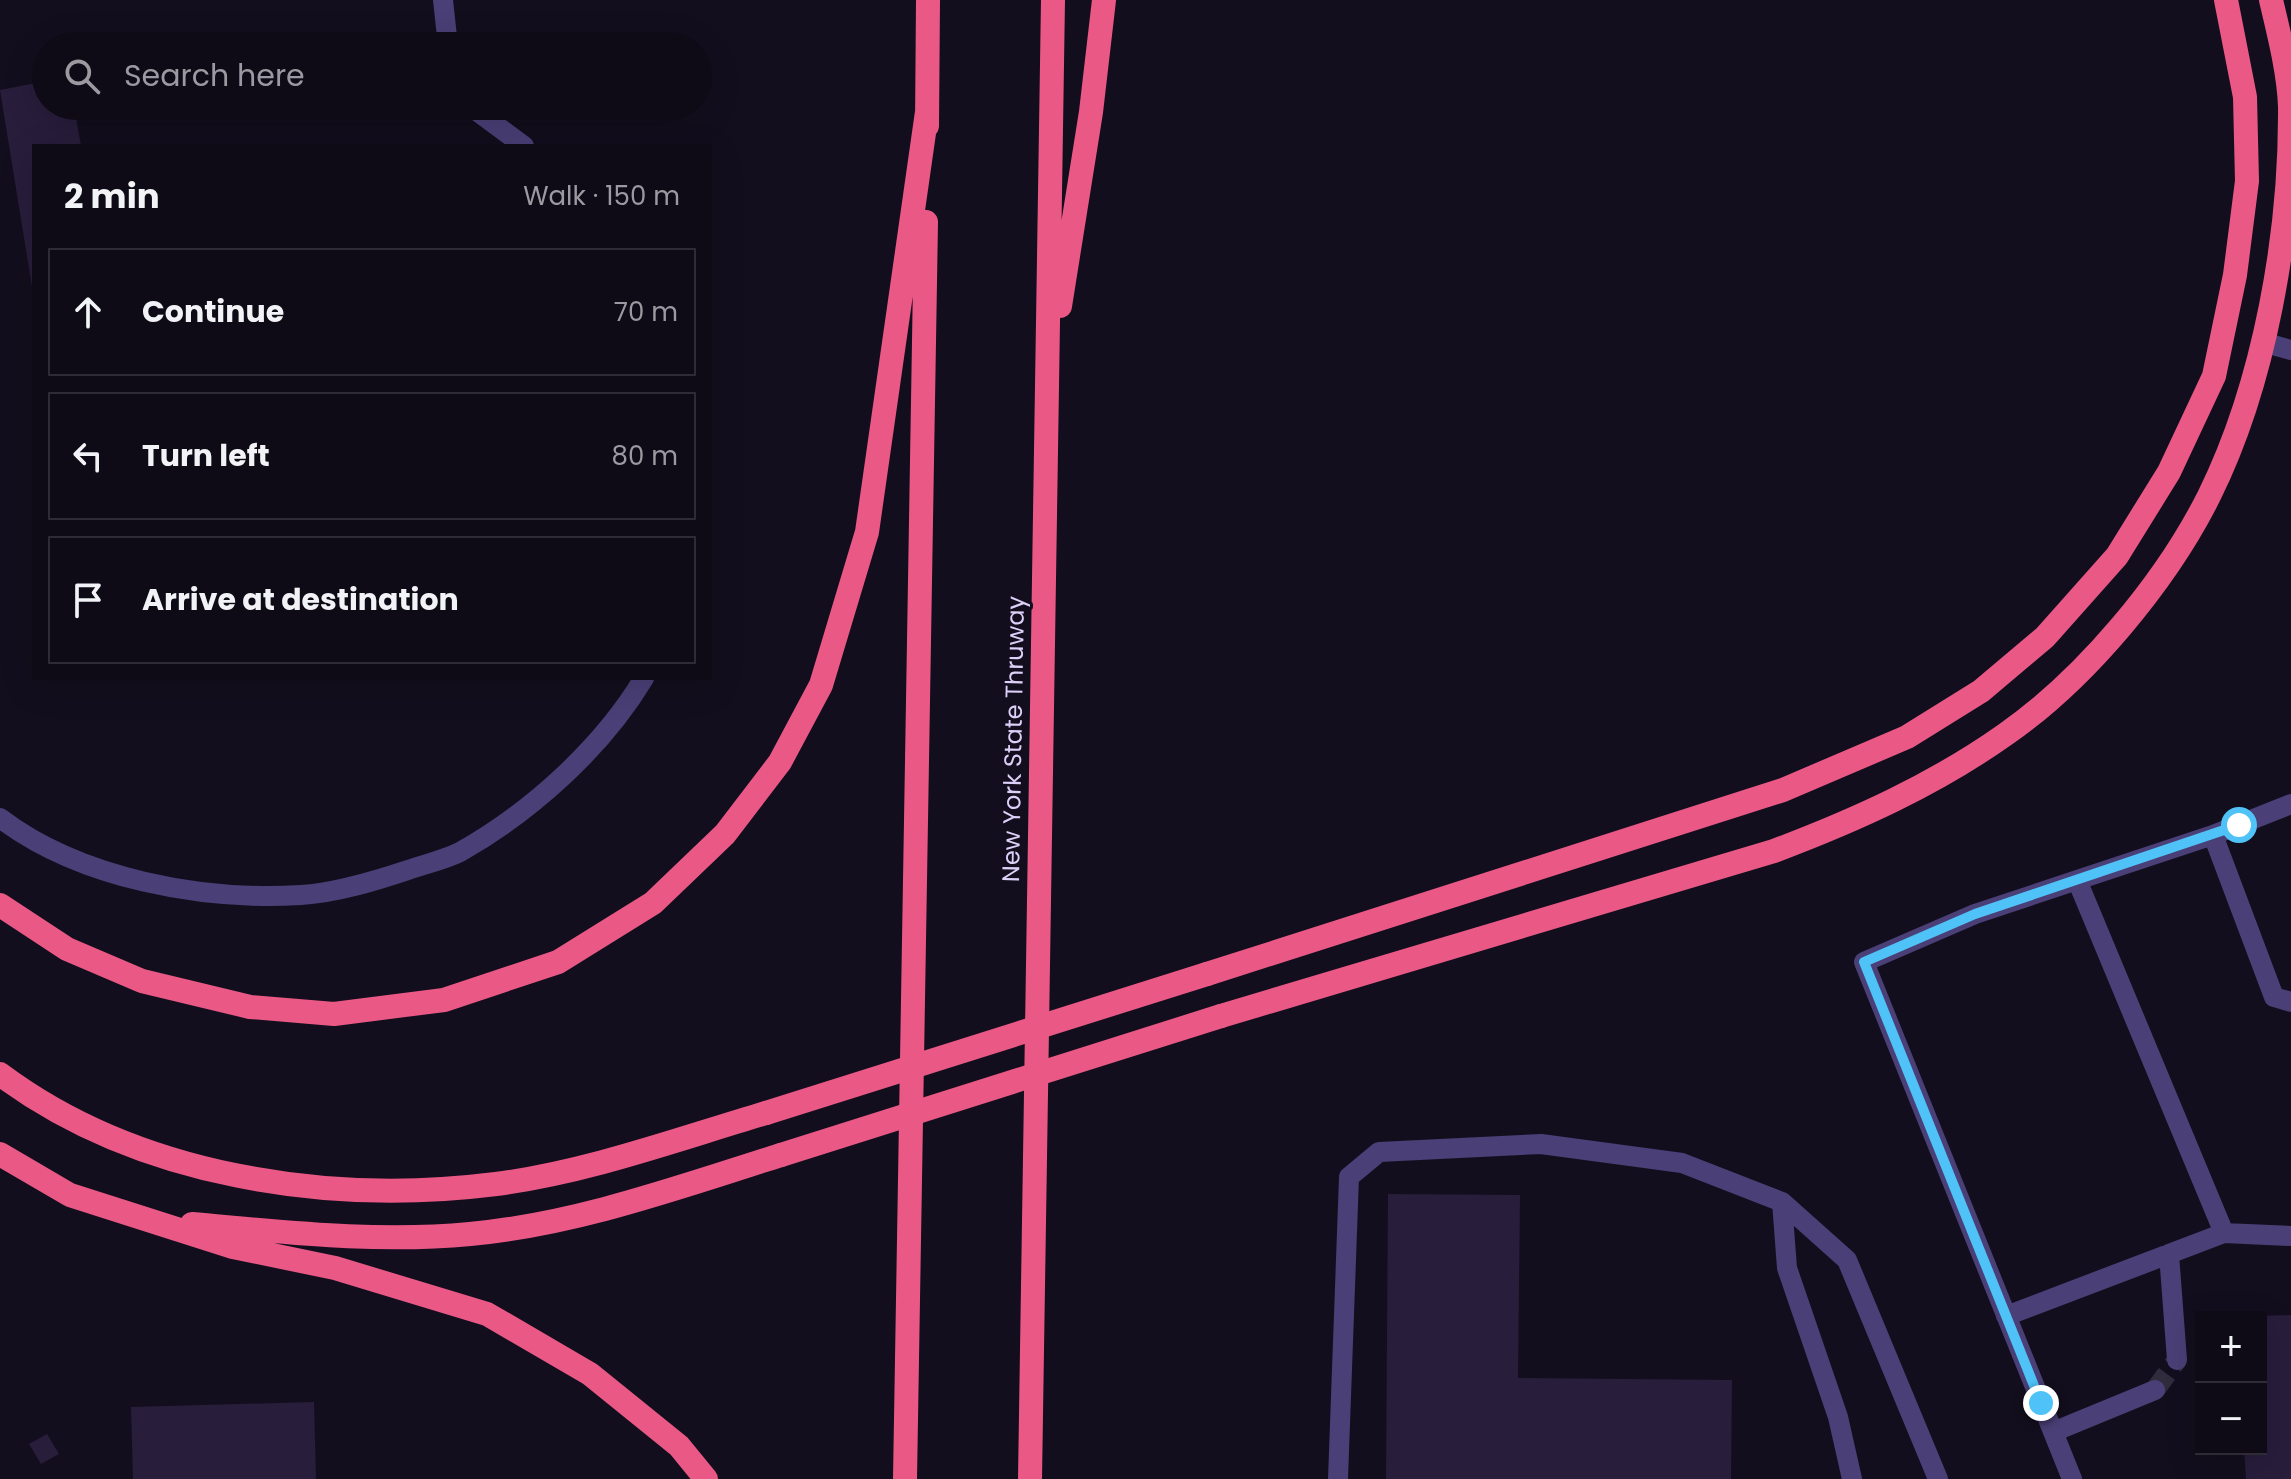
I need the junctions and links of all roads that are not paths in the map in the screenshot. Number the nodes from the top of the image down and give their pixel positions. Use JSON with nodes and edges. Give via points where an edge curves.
{"nodes":[{"id":1,"x":443,"y":0,"type":"edge"},
{"id":2,"x":928,"y":0,"type":"edge"},
{"id":3,"x":1053,"y":0,"type":"edge"},
{"id":4,"x":1104,"y":0,"type":"edge"},
{"id":5,"x":2226,"y":0,"type":"edge"},
{"id":6,"x":2271,"y":0,"type":"edge"},
{"id":7,"x":446,"y":32,"type":"edge"},
{"id":8,"x":927,"y":112,"type":"junction"},
{"id":9,"x":489,"y":120,"type":"edge"},
{"id":10,"x":521,"y":144,"type":"edge"},
{"id":11,"x":2262,"y":342,"type":"junction"},
{"id":12,"x":2291,"y":350,"type":"edge"},
{"id":13,"x":1045,"y":396,"type":"junction"},
{"id":14,"x":643,"y":680,"type":"edge"},
{"id":15,"x":2291,"y":804,"type":"edge"},
{"id":16,"x":0,"y":818,"type":"edge"},
{"id":17,"x":2213,"y":835,"type":"junction"},
{"id":18,"x":2077,"y":880,"type":"junction"},
{"id":19,"x":0,"y":905,"type":"edge"},
{"id":20,"x":2291,"y":1002,"type":"edge"},
{"id":21,"x":0,"y":1074,"type":"edge"},
{"id":22,"x":0,"y":1154,"type":"edge"},
{"id":23,"x":1782,"y":1202,"type":"junction"},
{"id":24,"x":153,"y":1220,"type":"junction"},
{"id":25,"x":2224,"y":1233,"type":"junction"},
{"id":26,"x":2291,"y":1236,"type":"edge"},
{"id":27,"x":2169,"y":1254,"type":"junction"},
{"id":28,"x":2006,"y":1316,"type":"junction"},
{"id":29,"x":2177,"y":1360,"type":"tunnel mouth"},
{"id":30,"x":2155,"y":1390,"type":"tunnel mouth"},
{"id":31,"x":2053,"y":1432,"type":"junction"},
{"id":32,"x":706,"y":1479,"type":"edge"},
{"id":33,"x":905,"y":1479,"type":"edge"},
{"id":34,"x":1030,"y":1479,"type":"edge"},
{"id":35,"x":1338,"y":1479,"type":"edge"},
{"id":36,"x":1852,"y":1479,"type":"edge"},
{"id":37,"x":1938,"y":1479,"type":"edge"},
{"id":38,"x":2072,"y":1479,"type":"edge"}],
"edges":[{"from":1,"to":7,"type":"lane"},
{"from":2,"to":8,"type":"highway"},
{"from":3,"to":13,"type":"highway","name":"New York State Thruway"},
{"from":4,"to":13,"type":"highway"},
{"from":5,"to":21,"type":"highway","bridge":true,"via":[[2245,97],[2247,181],[2214,376],[2169,472],[2117,556],[2045,637],[1981,691],[1907,737],[1783,790],[1207,974],[766,1113],[614,1157],[499,1183],[407,1192],[309,1187],[209,1169],[116,1139],[28,1095]]},
{"from":6,"to":11,"type":"highway","via":[[2290,105],[2287,203]]},
{"from":8,"to":19,"type":"highway","via":[[867,532],[821,685],[780,762],[725,834],[653,903],[558,962],[444,1000],[334,1014],[250,1007],[142,981],[67,949]]},
{"from":8,"to":33,"type":"highway"},
{"from":9,"to":10,"type":"lane"},
{"from":11,"to":12,"type":"lane"},
{"from":11,"to":24,"type":"highway","bridge":true,"via":[[2209,496],[2157,581],[2085,665],[1997,741],[1859,819],[1774,851],[549,1223],[469,1234],[339,1237]]},
{"from":13,"to":34,"type":"highway","name":"New York State Thruway"},
{"from":14,"to":16,"type":"lane","via":[[578,759],[522,811],[457,853],[381,879],[304,895],[229,895],[145,882],[77,860]]},
{"from":15,"to":17,"type":"lane"},
{"from":17,"to":18,"type":"lane"},
{"from":17,"to":20,"type":"lane","via":[[2274,997]]},
{"from":18,"to":25,"type":"lane"},
{"from":18,"to":28,"type":"lane","via":[[1975,914],[1864,962]]},
{"from":22,"to":24,"type":"highway","via":[[70,1195]]},
{"from":23,"to":35,"type":"lane","via":[[1682,1163],[1541,1144],[1379,1152],[1349,1177]]},
{"from":23,"to":36,"type":"lane","via":[[1787,1268],[1838,1417]]},
{"from":23,"to":37,"type":"lane","via":[[1847,1260]]},
{"from":24,"to":32,"type":"highway","via":[[233,1247],[335,1268],[487,1314],[590,1374],[679,1446]]},
{"from":25,"to":26,"type":"lane"},
{"from":25,"to":27,"type":"lane"},
{"from":27,"to":28,"type":"lane"},
{"from":27,"to":29,"type":"lane"},
{"from":28,"to":31,"type":"lane"},
{"from":30,"to":31,"type":"lane"},
{"from":31,"to":38,"type":"lane"}]}
